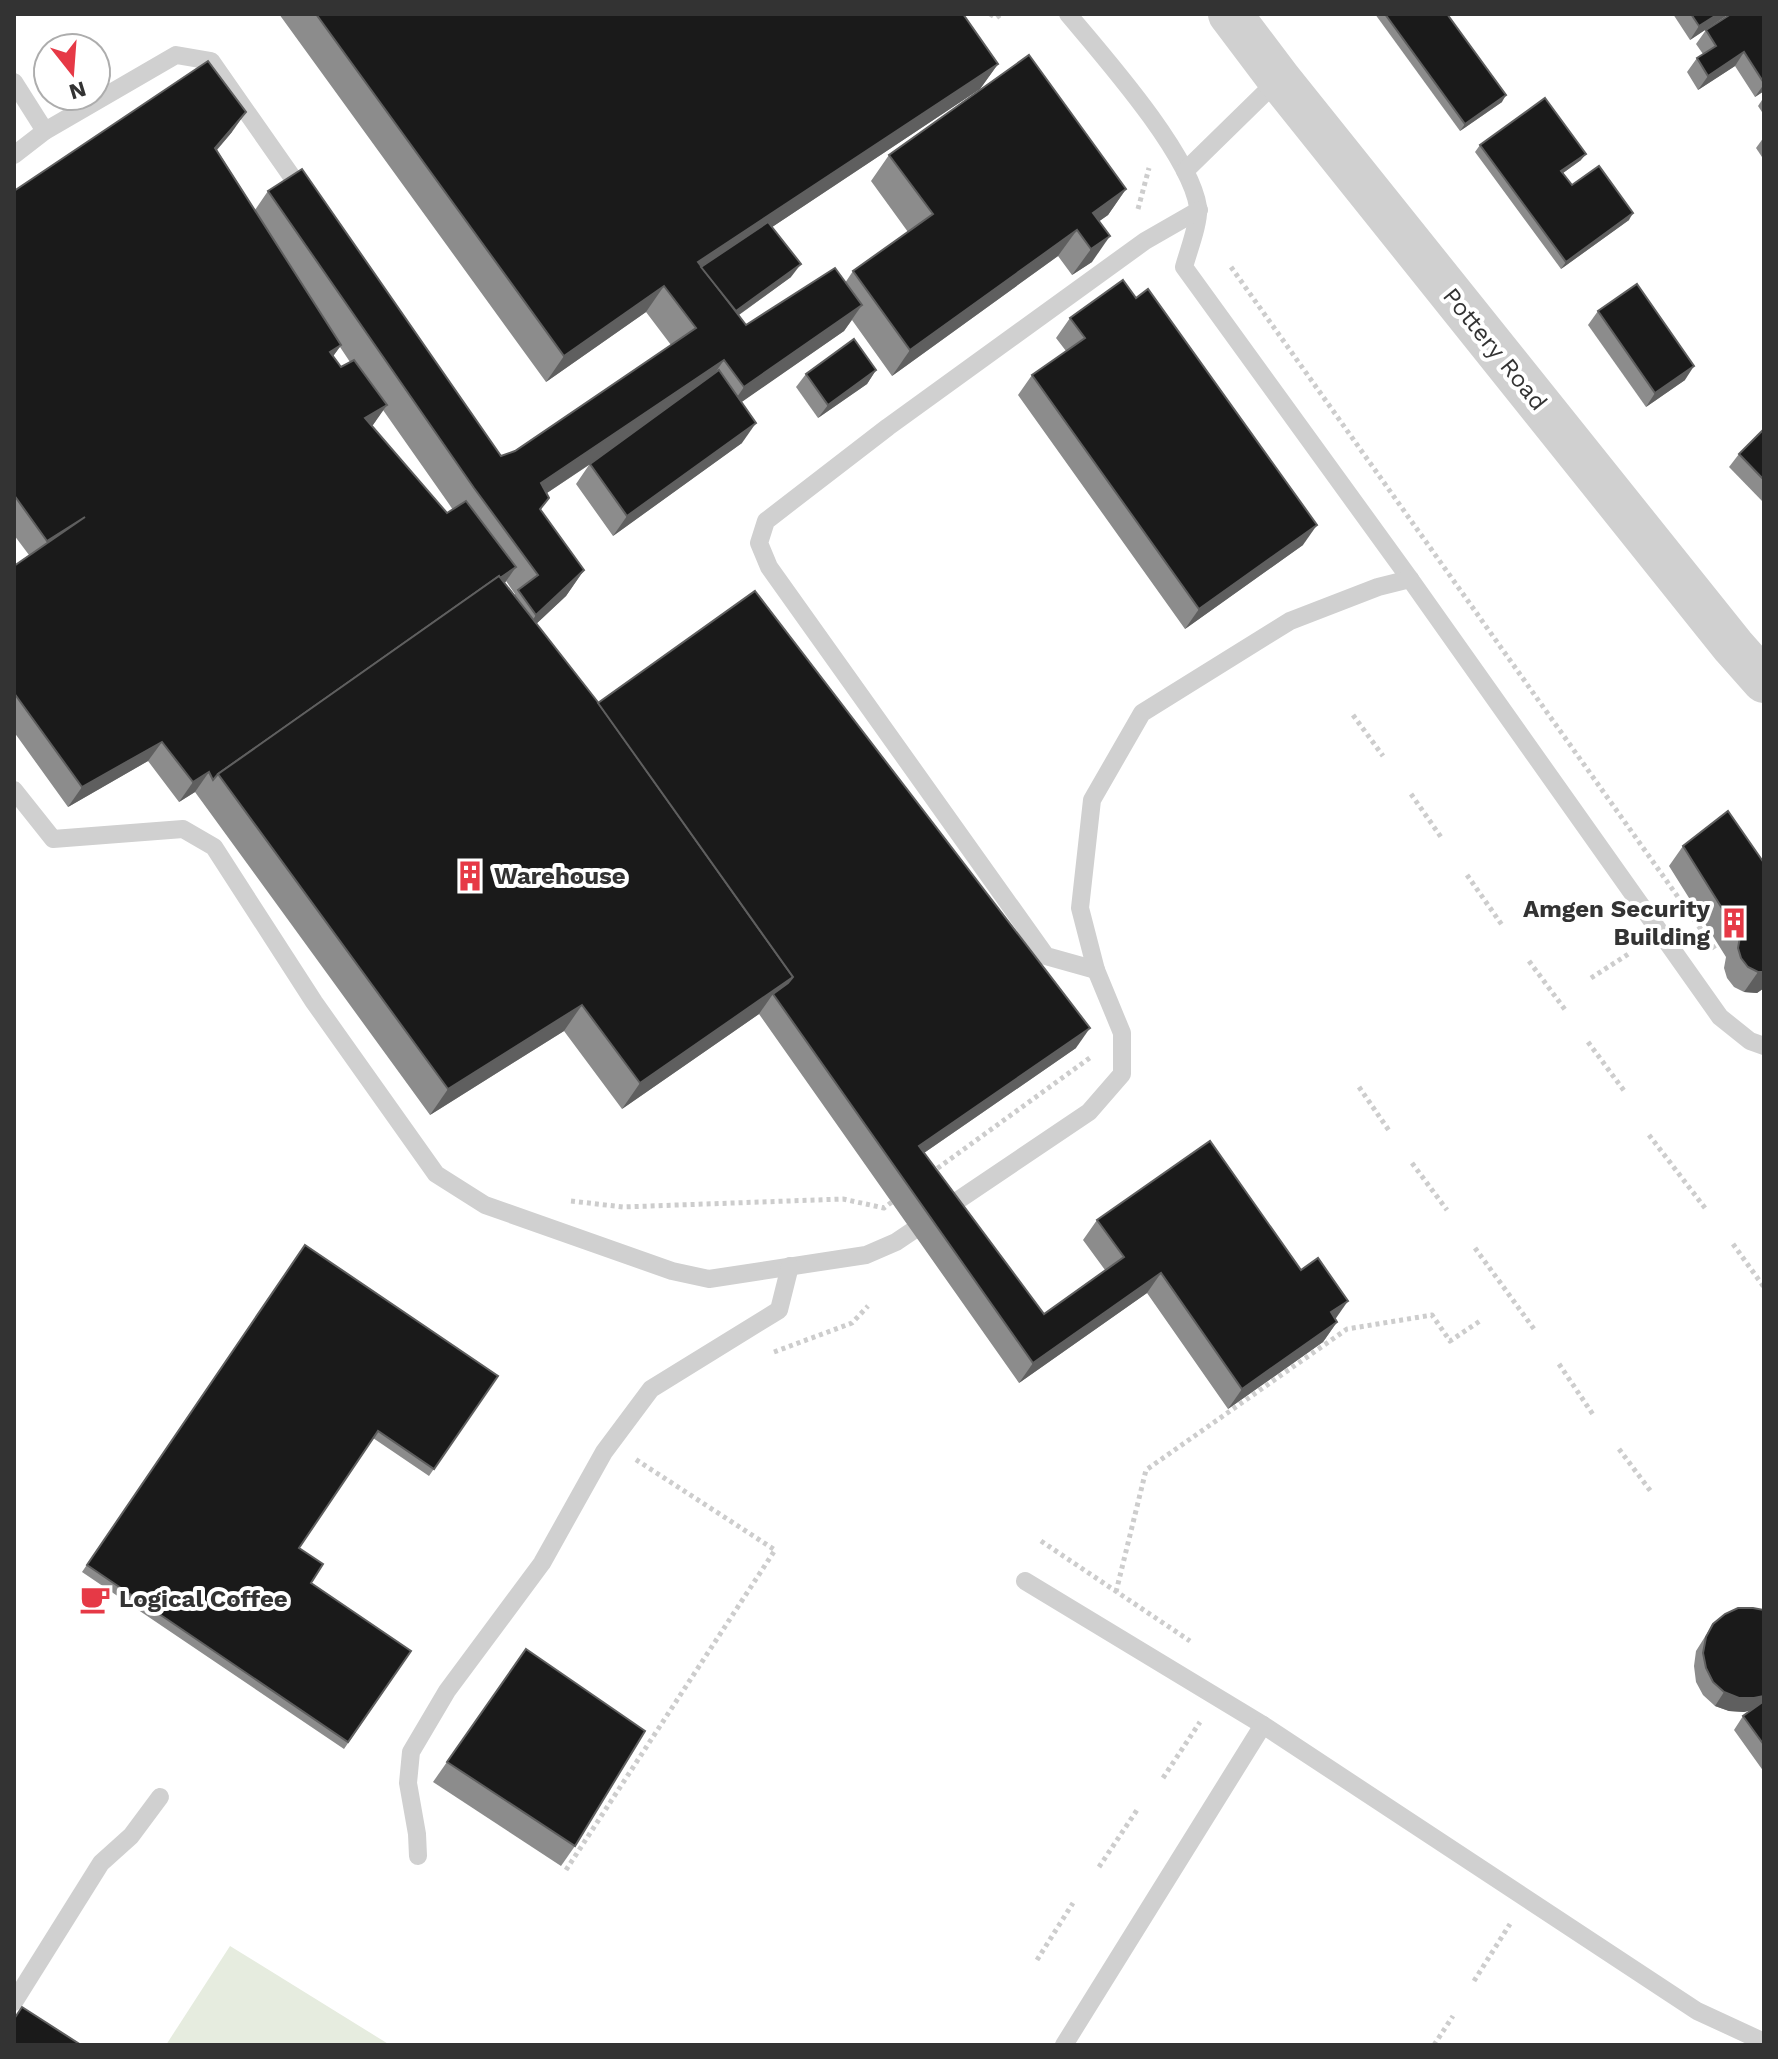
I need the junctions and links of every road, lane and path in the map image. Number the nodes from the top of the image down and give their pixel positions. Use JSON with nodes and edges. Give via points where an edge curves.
{"nodes":[{"id":1,"x":990,"y":14,"type":"edge"},
{"id":2,"x":1001,"y":14,"type":"edge"},
{"id":3,"x":1068,"y":14,"type":"edge"},
{"id":4,"x":1230,"y":14,"type":"edge"},
{"id":5,"x":1279,"y":79,"type":"junction"},
{"id":6,"x":14,"y":82,"type":"edge"},
{"id":7,"x":45,"y":131,"type":"junction"},
{"id":8,"x":14,"y":155,"type":"edge"},
{"id":9,"x":1185,"y":171,"type":"junction"},
{"id":10,"x":312,"y":205,"type":"edge"},
{"id":11,"x":1199,"y":210,"type":"junction"},
{"id":12,"x":1231,"y":267,"type":"dead end"},
{"id":13,"x":1410,"y":579,"type":"junction"},
{"id":14,"x":1764,"y":681,"type":"edge"},
{"id":15,"x":1353,"y":715,"type":"dead end"},
{"id":16,"x":1383,"y":756,"type":"dead end"},
{"id":17,"x":14,"y":790,"type":"edge"},
{"id":18,"x":1411,"y":794,"type":"dead end"},
{"id":19,"x":1443,"y":840,"type":"dead end"},
{"id":20,"x":1467,"y":875,"type":"dead end"},
{"id":21,"x":1502,"y":925,"type":"dead end"},
{"id":22,"x":1717,"y":952,"type":"dead end"},
{"id":23,"x":1630,"y":953,"type":"dead end"},
{"id":24,"x":1529,"y":961,"type":"dead end"},
{"id":25,"x":1096,"y":970,"type":"junction"},
{"id":26,"x":1591,"y":978,"type":"dead end"},
{"id":27,"x":1566,"y":1011,"type":"dead end"},
{"id":28,"x":1588,"y":1042,"type":"dead end"},
{"id":29,"x":1764,"y":1046,"type":"edge"},
{"id":30,"x":1098,"y":1052,"type":"dead end"},
{"id":31,"x":1359,"y":1087,"type":"dead end"},
{"id":32,"x":1625,"y":1092,"type":"dead end"},
{"id":33,"x":1390,"y":1132,"type":"dead end"},
{"id":34,"x":1649,"y":1135,"type":"dead end"},
{"id":35,"x":1412,"y":1163,"type":"dead end"},
{"id":36,"x":927,"y":1176,"type":"edge"},
{"id":37,"x":905,"y":1192,"type":"edge"},
{"id":38,"x":565,"y":1200,"type":"dead end"},
{"id":39,"x":1705,"y":1208,"type":"dead end"},
{"id":40,"x":1447,"y":1210,"type":"dead end"},
{"id":41,"x":1733,"y":1244,"type":"dead end"},
{"id":42,"x":1475,"y":1248,"type":"dead end"},
{"id":43,"x":790,"y":1266,"type":"junction"},
{"id":44,"x":1764,"y":1287,"type":"edge"},
{"id":45,"x":868,"y":1306,"type":"dead end"},
{"id":46,"x":1480,"y":1321,"type":"dead end"},
{"id":47,"x":1534,"y":1329,"type":"dead end"},
{"id":48,"x":773,"y":1353,"type":"dead end"},
{"id":49,"x":1559,"y":1364,"type":"dead end"},
{"id":50,"x":1594,"y":1416,"type":"dead end"},
{"id":51,"x":642,"y":1447,"type":"dead end"},
{"id":52,"x":1619,"y":1449,"type":"dead end"},
{"id":53,"x":1652,"y":1493,"type":"dead end"},
{"id":54,"x":1025,"y":1581,"type":"dead end"},
{"id":55,"x":1116,"y":1592,"type":"dead end"},
{"id":56,"x":1203,"y":1717,"type":"dead end"},
{"id":57,"x":1263,"y":1725,"type":"junction"},
{"id":58,"x":1163,"y":1778,"type":"dead end"},
{"id":59,"x":160,"y":1797,"type":"dead end"},
{"id":60,"x":1137,"y":1810,"type":"dead end"},
{"id":61,"x":418,"y":1856,"type":"dead end"},
{"id":62,"x":1099,"y":1867,"type":"dead end"},
{"id":63,"x":566,"y":1870,"type":"edge"},
{"id":64,"x":1073,"y":1903,"type":"dead end"},
{"id":65,"x":1513,"y":1920,"type":"dead end"},
{"id":66,"x":1037,"y":1960,"type":"dead end"},
{"id":67,"x":1474,"y":1981,"type":"dead end"},
{"id":68,"x":14,"y":2002,"type":"edge"},
{"id":69,"x":1453,"y":2016,"type":"dead end"},
{"id":70,"x":1764,"y":2042,"type":"edge"},
{"id":71,"x":1064,"y":2045,"type":"edge"},
{"id":72,"x":1434,"y":2045,"type":"edge"}],
"edges":[{"from":1,"to":2,"type":"path"},
{"from":3,"to":9,"type":"lane","via":[[1141,105]]},
{"from":4,"to":5,"type":"street","name":"Pottery Road"},
{"from":5,"to":9,"type":"lane"},
{"from":5,"to":14,"type":"street","name":"Pottery Road"},
{"from":6,"to":7,"type":"lane"},
{"from":7,"to":8,"type":"lane"},
{"from":7,"to":10,"type":"lane","via":[[176,55],[211,61]]},
{"from":9,"to":11,"type":"lane"},
{"from":11,"to":13,"type":"lane","via":[[1184,267]]},
{"from":11,"to":25,"type":"lane","via":[[1145,241],[888,427],[766,521],[759,543],[769,567],[1046,956]]},
{"from":12,"to":22,"type":"path"},
{"from":13,"to":25,"type":"lane","via":[[1290,621],[1142,713],[1092,800],[1080,908]]},
{"from":13,"to":29,"type":"lane","via":[[1720,1017]]},
{"from":15,"to":16,"type":"path"},
{"from":17,"to":43,"type":"lane","via":[[53,839],[183,829],[214,847],[314,1002],[436,1174],[485,1205],[672,1271],[709,1279]]},
{"from":18,"to":19,"type":"path"},
{"from":20,"to":21,"type":"path"},
{"from":23,"to":26,"type":"path"},
{"from":24,"to":27,"type":"path"},
{"from":25,"to":43,"type":"lane","via":[[1122,1033],[1122,1074],[1089,1112],[896,1242],[866,1255]]},
{"from":28,"to":32,"type":"path"},
{"from":30,"to":36,"type":"path"},
{"from":31,"to":33,"type":"path"},
{"from":34,"to":39,"type":"path"},
{"from":35,"to":40,"type":"path"},
{"from":37,"to":38,"type":"path","via":[[884,1208],[843,1199],[623,1207]]},
{"from":41,"to":44,"type":"path"},
{"from":42,"to":47,"type":"path"},
{"from":43,"to":61,"type":"lane","via":[[779,1310],[651,1389],[604,1452],[542,1563],[447,1691],[411,1752],[408,1783]]},
{"from":45,"to":48,"type":"path","via":[[852,1323]]},
{"from":46,"to":55,"type":"path","via":[[1450,1341],[1432,1315],[1347,1329],[1146,1470]]},
{"from":49,"to":50,"type":"path"},
{"from":51,"to":63,"type":"path","via":[[634,1458],[775,1550]]},
{"from":52,"to":53,"type":"path"},
{"from":54,"to":57,"type":"lane"},
{"from":56,"to":58,"type":"path"},
{"from":57,"to":70,"type":"lane","via":[[1697,2011]]},
{"from":57,"to":71,"type":"lane"},
{"from":59,"to":68,"type":"lane","via":[[131,1836],[101,1863]]},
{"from":60,"to":62,"type":"path"},
{"from":64,"to":66,"type":"path"},
{"from":65,"to":67,"type":"path"},
{"from":69,"to":72,"type":"path"}]}
